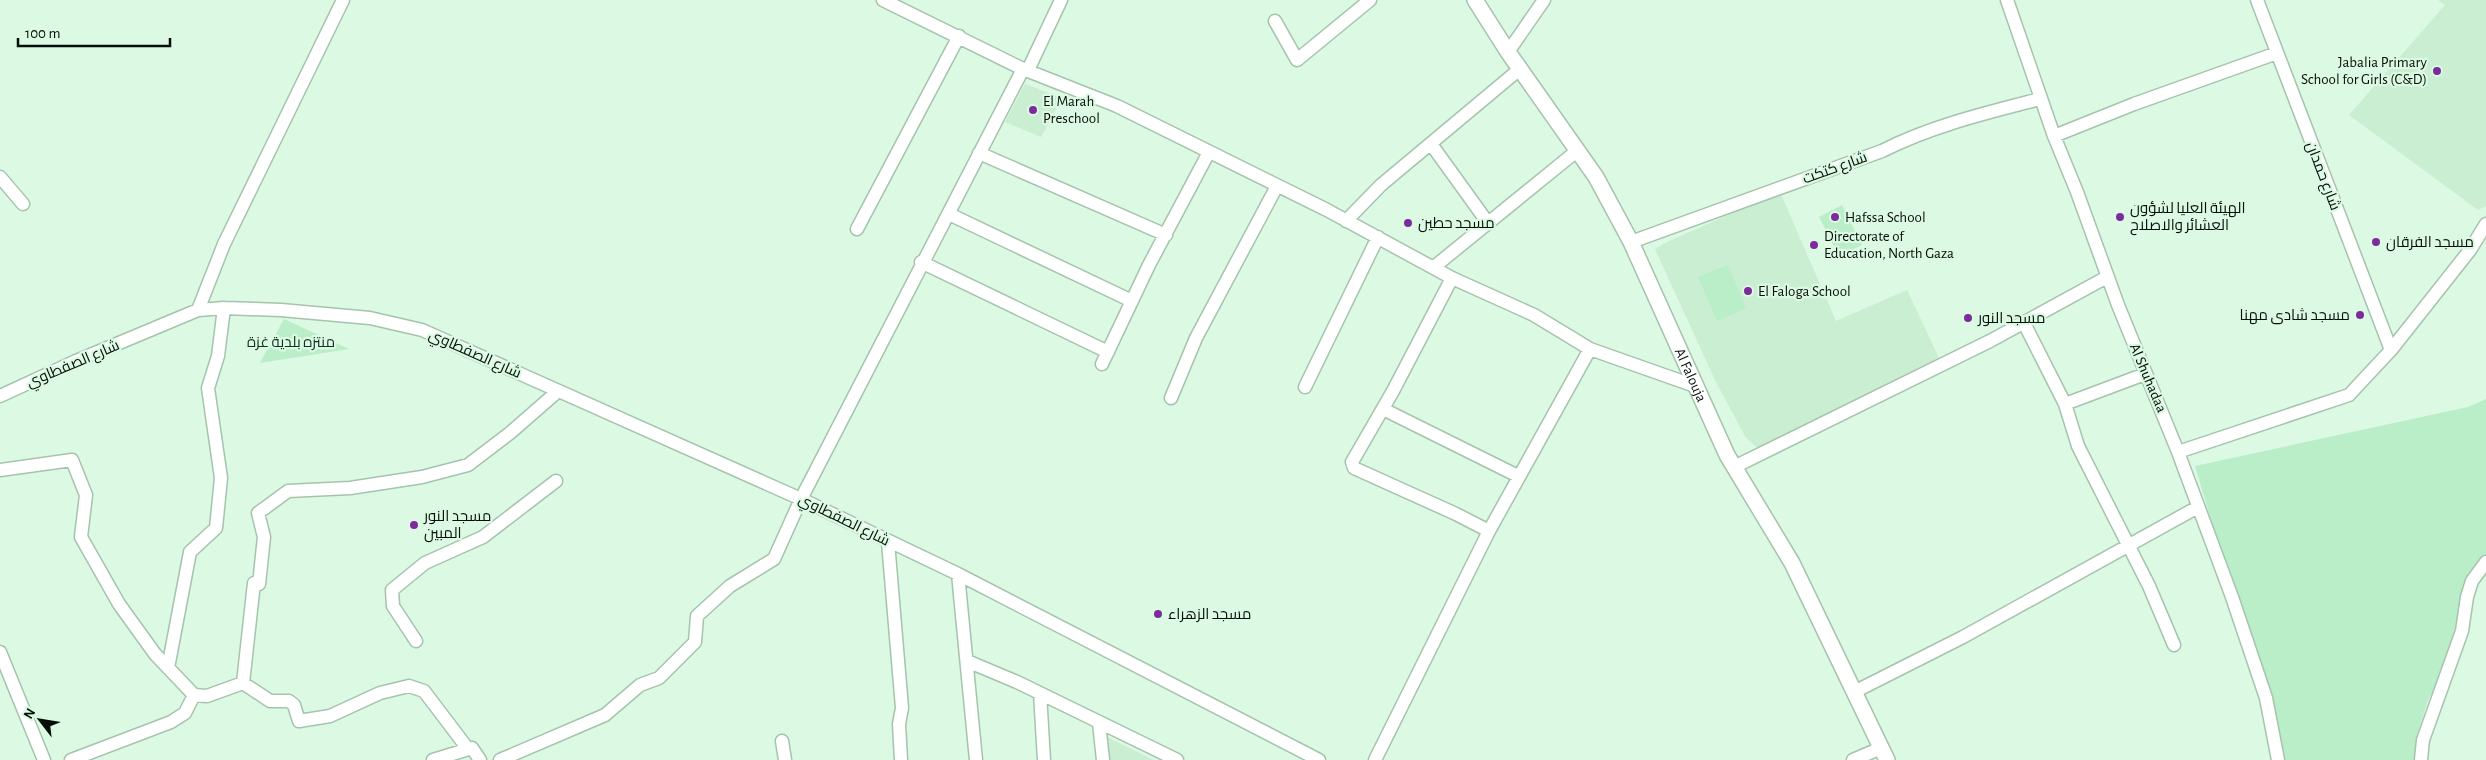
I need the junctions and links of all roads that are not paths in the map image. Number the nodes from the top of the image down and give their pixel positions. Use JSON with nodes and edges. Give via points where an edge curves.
{"nodes":[{"id":1,"x":343,"y":0,"type":"edge"},
{"id":2,"x":883,"y":0,"type":"edge"},
{"id":3,"x":1061,"y":0,"type":"edge"},
{"id":4,"x":1370,"y":0,"type":"edge"},
{"id":5,"x":1475,"y":0,"type":"edge"},
{"id":6,"x":1544,"y":0,"type":"edge"},
{"id":7,"x":2007,"y":0,"type":"edge"},
{"id":8,"x":2257,"y":0,"type":"edge"},
{"id":9,"x":1275,"y":21,"type":"dead end"},
{"id":10,"x":959,"y":36,"type":"junction"},
{"id":11,"x":1508,"y":52,"type":"junction"},
{"id":12,"x":2277,"y":53,"type":"junction"},
{"id":13,"x":1521,"y":68,"type":"junction"},
{"id":14,"x":1025,"y":69,"type":"junction"},
{"id":15,"x":2040,"y":99,"type":"junction"},
{"id":16,"x":2054,"y":136,"type":"junction"},
{"id":17,"x":1431,"y":144,"type":"junction"},
{"id":18,"x":1578,"y":150,"type":"junction"},
{"id":19,"x":1209,"y":152,"type":"junction"},
{"id":20,"x":979,"y":154,"type":"junction"},
{"id":21,"x":0,"y":177,"type":"edge"},
{"id":22,"x":1277,"y":186,"type":"junction"},
{"id":23,"x":23,"y":204,"type":"dead end"},
{"id":24,"x":949,"y":214,"type":"junction"},
{"id":25,"x":1346,"y":220,"type":"junction"},
{"id":26,"x":1488,"y":223,"type":"junction"},
{"id":27,"x":2486,"y":224,"type":"edge"},
{"id":28,"x":857,"y":229,"type":"dead end"},
{"id":29,"x":1166,"y":235,"type":"junction"},
{"id":30,"x":1378,"y":237,"type":"junction"},
{"id":31,"x":1631,"y":242,"type":"junction"},
{"id":32,"x":921,"y":262,"type":"junction"},
{"id":33,"x":1434,"y":267,"type":"junction"},
{"id":34,"x":2108,"y":277,"type":"junction"},
{"id":35,"x":1452,"y":278,"type":"junction"},
{"id":36,"x":1132,"y":301,"type":"junction"},
{"id":37,"x":224,"y":308,"type":"junction"},
{"id":38,"x":198,"y":310,"type":"junction"},
{"id":39,"x":2024,"y":322,"type":"junction"},
{"id":40,"x":1590,"y":349,"type":"junction"},
{"id":41,"x":2391,"y":350,"type":"junction"},
{"id":42,"x":1108,"y":352,"type":"junction"},
{"id":43,"x":1102,"y":364,"type":"dead end"},
{"id":44,"x":2145,"y":374,"type":"junction"},
{"id":45,"x":1694,"y":386,"type":"junction"},
{"id":46,"x":1305,"y":387,"type":"dead end"},
{"id":47,"x":557,"y":392,"type":"junction"},
{"id":48,"x":0,"y":396,"type":"edge"},
{"id":49,"x":1171,"y":398,"type":"dead end"},
{"id":50,"x":2065,"y":404,"type":"junction"},
{"id":51,"x":1383,"y":409,"type":"junction"},
{"id":52,"x":2178,"y":452,"type":"junction"},
{"id":53,"x":1734,"y":467,"type":"junction"},
{"id":54,"x":0,"y":470,"type":"edge"},
{"id":55,"x":1518,"y":476,"type":"dead end"},
{"id":56,"x":556,"y":482,"type":"dead end"},
{"id":57,"x":801,"y":499,"type":"junction"},
{"id":58,"x":2198,"y":507,"type":"junction"},
{"id":59,"x":1489,"y":531,"type":"junction"},
{"id":60,"x":888,"y":542,"type":"junction"},
{"id":61,"x":2128,"y":544,"type":"junction"},
{"id":62,"x":2486,"y":562,"type":"edge"},
{"id":63,"x":958,"y":574,"type":"junction"},
{"id":64,"x":416,"y":641,"type":"dead end"},
{"id":65,"x":2174,"y":645,"type":"dead end"},
{"id":66,"x":0,"y":652,"type":"edge"},
{"id":67,"x":967,"y":661,"type":"junction"},
{"id":68,"x":168,"y":668,"type":"junction"},
{"id":69,"x":243,"y":683,"type":"junction"},
{"id":70,"x":1854,"y":692,"type":"junction"},
{"id":71,"x":1040,"y":693,"type":"junction"},
{"id":72,"x":194,"y":695,"type":"junction"},
{"id":73,"x":1099,"y":723,"type":"junction"},
{"id":74,"x":782,"y":742,"type":"dead end"},
{"id":75,"x":468,"y":749,"type":"junction"},
{"id":76,"x":1884,"y":754,"type":"edge"},
{"id":77,"x":44,"y":760,"type":"edge"},
{"id":78,"x":71,"y":760,"type":"edge"},
{"id":79,"x":432,"y":760,"type":"edge"},
{"id":80,"x":480,"y":760,"type":"edge"},
{"id":81,"x":500,"y":760,"type":"edge"},
{"id":82,"x":786,"y":760,"type":"edge"},
{"id":83,"x":901,"y":760,"type":"edge"},
{"id":84,"x":976,"y":760,"type":"edge"},
{"id":85,"x":1044,"y":760,"type":"edge"},
{"id":86,"x":1103,"y":760,"type":"edge"},
{"id":87,"x":1177,"y":760,"type":"edge"},
{"id":88,"x":1319,"y":760,"type":"edge"},
{"id":89,"x":1375,"y":760,"type":"edge"},
{"id":90,"x":1853,"y":760,"type":"edge"},
{"id":91,"x":2278,"y":760,"type":"edge"},
{"id":92,"x":2421,"y":760,"type":"edge"}],
"edges":[{"from":1,"to":38,"type":"street","via":[[224,244]]},
{"from":2,"to":10,"type":"street"},
{"from":3,"to":14,"type":"street"},
{"from":4,"to":9,"type":"street","via":[[1297,60]]},
{"from":5,"to":11,"type":"main road","name":"Al Falouja"},
{"from":6,"to":11,"type":"street"},
{"from":7,"to":15,"type":"street","name":"Al Shuhadaa"},
{"from":8,"to":12,"type":"street","name":"شارع حمدان"},
{"from":10,"to":14,"type":"street"},
{"from":10,"to":28,"type":"street"},
{"from":11,"to":13,"type":"main road","name":"Al Falouja"},
{"from":12,"to":16,"type":"street"},
{"from":12,"to":41,"type":"street","name":"شارع حمدان"},
{"from":13,"to":17,"type":"street"},
{"from":13,"to":18,"type":"main road","name":"Al Falouja"},
{"from":14,"to":19,"type":"street","via":[[1117,106]]},
{"from":14,"to":20,"type":"street"},
{"from":15,"to":16,"type":"street","name":"Al Shuhadaa"},
{"from":15,"to":31,"type":"street","name":"شارع كتكت","via":[[1907,138],[1882,151]]},
{"from":16,"to":34,"type":"street","name":"Al Shuhadaa"},
{"from":17,"to":25,"type":"street","via":[[1380,185]]},
{"from":17,"to":26,"type":"street"},
{"from":18,"to":26,"type":"street"},
{"from":18,"to":31,"type":"main road","name":"Al Falouja"},
{"from":19,"to":22,"type":"street"},
{"from":19,"to":29,"type":"street"},
{"from":20,"to":24,"type":"street"},
{"from":20,"to":29,"type":"street"},
{"from":21,"to":23,"type":"street"},
{"from":22,"to":25,"type":"street"},
{"from":22,"to":49,"type":"street","via":[[1196,338]]},
{"from":24,"to":32,"type":"street"},
{"from":24,"to":36,"type":"street"},
{"from":25,"to":30,"type":"street"},
{"from":26,"to":33,"type":"street"},
{"from":27,"to":41,"type":"street","via":[[2470,250]]},
{"from":29,"to":36,"type":"street"},
{"from":30,"to":33,"type":"street"},
{"from":30,"to":46,"type":"street"},
{"from":31,"to":45,"type":"main road","name":"Al Falouja"},
{"from":32,"to":42,"type":"street"},
{"from":32,"to":57,"type":"street"},
{"from":33,"to":35,"type":"street"},
{"from":34,"to":39,"type":"street"},
{"from":34,"to":44,"type":"street","name":"Al Shuhadaa"},
{"from":35,"to":40,"type":"street","via":[[1534,315]]},
{"from":35,"to":51,"type":"street"},
{"from":36,"to":42,"type":"street"},
{"from":37,"to":38,"type":"street","name":"شارع الصفطاوي"},
{"from":37,"to":47,"type":"street","name":"شارع الصفطاوي","via":[[370,318],[422,330]]},
{"from":37,"to":68,"type":"street","via":[[218,356],[208,388],[221,478],[216,528],[190,552]]},
{"from":38,"to":48,"type":"street","name":"شارع الصفطاوي"},
{"from":39,"to":50,"type":"street"},
{"from":39,"to":53,"type":"street"},
{"from":40,"to":45,"type":"street"},
{"from":40,"to":59,"type":"street"},
{"from":41,"to":52,"type":"street","via":[[2349,395]]},
{"from":42,"to":43,"type":"street"},
{"from":44,"to":50,"type":"street"},
{"from":44,"to":52,"type":"street","name":"Al Shuhadaa"},
{"from":45,"to":53,"type":"main road","name":"Al Falouja"},
{"from":47,"to":57,"type":"street","name":"شارع الصفطاوي"},
{"from":47,"to":69,"type":"street","via":[[468,465],[422,477],[350,488],[288,491],[258,513],[264,538],[259,584],[254,583]]},
{"from":50,"to":61,"type":"street","via":[[2078,446]]},
{"from":51,"to":55,"type":"street"},
{"from":51,"to":59,"type":"street","via":[[1352,462],[1354,468]]},
{"from":52,"to":58,"type":"street","name":"Al Shuhadaa"},
{"from":53,"to":70,"type":"main road","name":"Al Falouja","via":[[1792,563]]},
{"from":54,"to":68,"type":"street","via":[[72,460],[86,495],[81,537],[119,604]]},
{"from":56,"to":64,"type":"street","via":[[483,537],[425,563],[392,590],[393,606]]},
{"from":57,"to":60,"type":"street","name":"شارع الصفطاوي"},
{"from":57,"to":81,"type":"street","via":[[774,558],[730,586],[697,616],[695,642],[659,678],[640,685],[605,715]]},
{"from":58,"to":61,"type":"street"},
{"from":58,"to":91,"type":"street","name":"Al Shuhadaa","via":[[2266,698]]},
{"from":59,"to":89,"type":"street"},
{"from":60,"to":63,"type":"street","name":"شارع الصفطاوي"},
{"from":60,"to":83,"type":"street","via":[[902,708],[899,724]]},
{"from":61,"to":65,"type":"street"},
{"from":61,"to":70,"type":"street","via":[[1963,637]]},
{"from":62,"to":92,"type":"street","via":[[2472,581],[2462,631],[2423,740]]},
{"from":63,"to":67,"type":"street"},
{"from":63,"to":88,"type":"street","name":"شارع الصفطاوي"},
{"from":66,"to":77,"type":"street"},
{"from":67,"to":71,"type":"street"},
{"from":67,"to":84,"type":"street"},
{"from":68,"to":72,"type":"street"},
{"from":69,"to":72,"type":"street","via":[[207,696]]},
{"from":69,"to":75,"type":"street","via":[[270,701],[294,705],[299,721],[330,716],[380,693],[409,686],[424,691]]},
{"from":70,"to":76,"type":"main road","name":"Al Falouja"},
{"from":71,"to":73,"type":"street"},
{"from":71,"to":85,"type":"street"},
{"from":72,"to":78,"type":"street","via":[[184,713],[170,722]]},
{"from":73,"to":86,"type":"street"},
{"from":73,"to":87,"type":"street"},
{"from":74,"to":82,"type":"street"},
{"from":75,"to":79,"type":"street"},
{"from":75,"to":80,"type":"street","via":[[472,748]]},
{"from":76,"to":90,"type":"street"}]}
